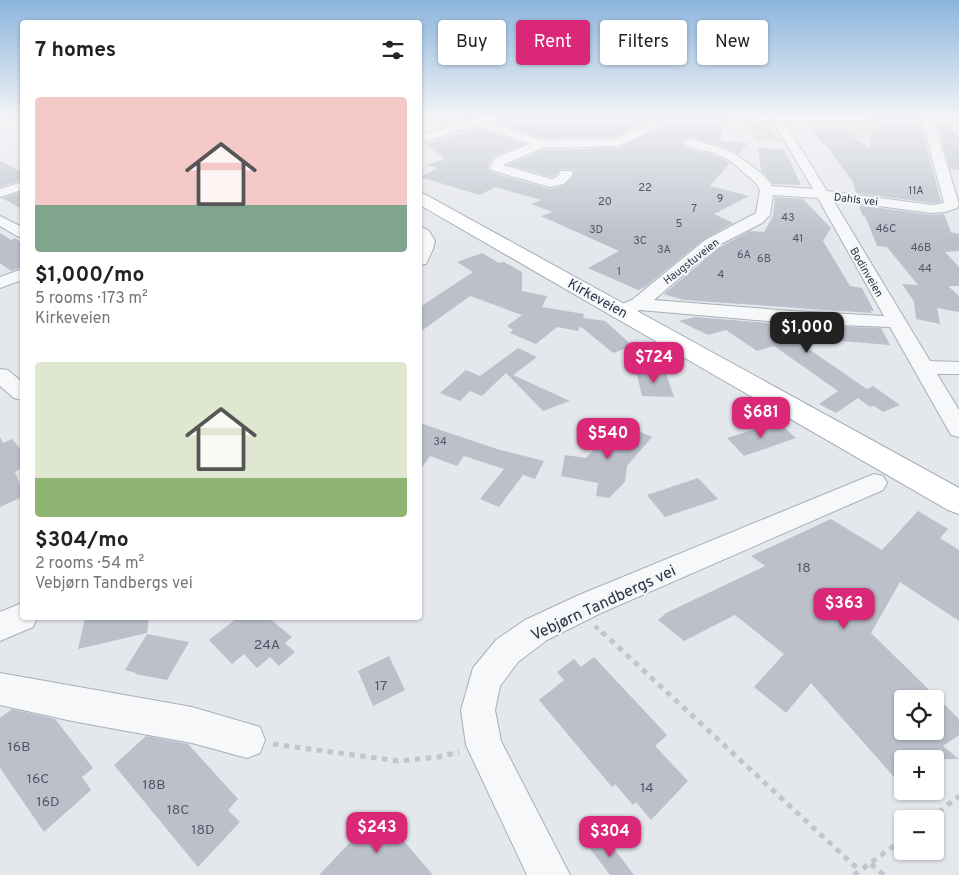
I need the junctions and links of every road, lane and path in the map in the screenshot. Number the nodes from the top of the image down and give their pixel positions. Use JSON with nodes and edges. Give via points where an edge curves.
{"nodes":[{"id":1,"x":509,"y":157,"type":"edge"},
{"id":2,"x":733,"y":157,"type":"edge"},
{"id":3,"x":800,"y":157,"type":"edge"},
{"id":4,"x":938,"y":157,"type":"edge"},
{"id":5,"x":566,"y":174,"type":"dead end"},
{"id":6,"x":20,"y":187,"type":"edge"},
{"id":7,"x":767,"y":190,"type":"junction"},
{"id":8,"x":0,"y":193,"type":"edge"},
{"id":9,"x":822,"y":194,"type":"junction"},
{"id":10,"x":422,"y":199,"type":"edge"},
{"id":11,"x":0,"y":220,"type":"edge"},
{"id":12,"x":20,"y":232,"type":"edge"},
{"id":13,"x":422,"y":232,"type":"edge"},
{"id":14,"x":422,"y":255,"type":"edge"},
{"id":15,"x":630,"y":307,"type":"junction"},
{"id":16,"x":897,"y":322,"type":"junction"},
{"id":17,"x":922,"y":367,"type":"junction"},
{"id":18,"x":959,"y":368,"type":"edge"},
{"id":19,"x":0,"y":375,"type":"edge"},
{"id":20,"x":20,"y":392,"type":"edge"},
{"id":21,"x":959,"y":429,"type":"edge"},
{"id":22,"x":874,"y":483,"type":"dead end"},
{"id":23,"x":959,"y":501,"type":"edge"},
{"id":24,"x":578,"y":610,"type":"junction"},
{"id":25,"x":20,"y":618,"type":"edge"},
{"id":26,"x":0,"y":626,"type":"edge"},
{"id":27,"x":0,"y":689,"type":"edge"},
{"id":28,"x":247,"y":740,"type":"joint"},
{"id":29,"x":484,"y":746,"type":"junction"},
{"id":30,"x":959,"y":796,"type":"edge"},
{"id":31,"x":941,"y":810,"type":"edge"},
{"id":32,"x":894,"y":846,"type":"edge"},
{"id":33,"x":871,"y":864,"type":"junction"},
{"id":34,"x":859,"y":870,"type":"junction"},
{"id":35,"x":549,"y":875,"type":"edge"},
{"id":36,"x":854,"y":875,"type":"edge"},
{"id":37,"x":884,"y":875,"type":"edge"}],
"edges":[{"from":1,"to":5,"type":"street","via":[[499,161],[496,167],[550,183],[563,180]]},
{"from":2,"to":7,"type":"street","via":[[762,180]]},
{"from":3,"to":9,"type":"street","name":"Bodinveien"},
{"from":4,"to":9,"type":"street","name":"Dahls vei","via":[[952,205],[945,208]]},
{"from":6,"to":8,"type":"street"},
{"from":7,"to":9,"type":"street","name":"Dahls vei"},
{"from":7,"to":15,"type":"street","name":"Haugstuveien","via":[[763,215],[711,243]]},
{"from":9,"to":16,"type":"street","name":"Bodinveien"},
{"from":10,"to":15,"type":"main road","name":"Kirkeveien"},
{"from":11,"to":12,"type":"street"},
{"from":13,"to":14,"type":"street","via":[[427,244]]},
{"from":15,"to":16,"type":"street"},
{"from":15,"to":23,"type":"main road","name":"Kirkeveien"},
{"from":16,"to":17,"type":"street","name":"Bodinveien"},
{"from":17,"to":18,"type":"street"},
{"from":17,"to":21,"type":"street","name":"Bodinveien"},
{"from":19,"to":20,"type":"street"},
{"from":22,"to":24,"type":"street","name":"Vebjørn Tandbergs vei"},
{"from":24,"to":29,"type":"street","name":"Vebjørn Tandbergs vei","via":[[536,630],[507,651],[485,679],[478,710]]},
{"from":24,"to":34,"type":"path"},
{"from":25,"to":26,"type":"street"},
{"from":27,"to":28,"type":"street","via":[[192,725]]},
{"from":28,"to":29,"type":"path","via":[[398,761]]},
{"from":29,"to":35,"type":"street","name":"Vebjørn Tandbergs vei"},
{"from":30,"to":31,"type":"path"},
{"from":32,"to":33,"type":"path"},
{"from":33,"to":34,"type":"path"},
{"from":33,"to":37,"type":"path"},
{"from":34,"to":36,"type":"path"}]}
